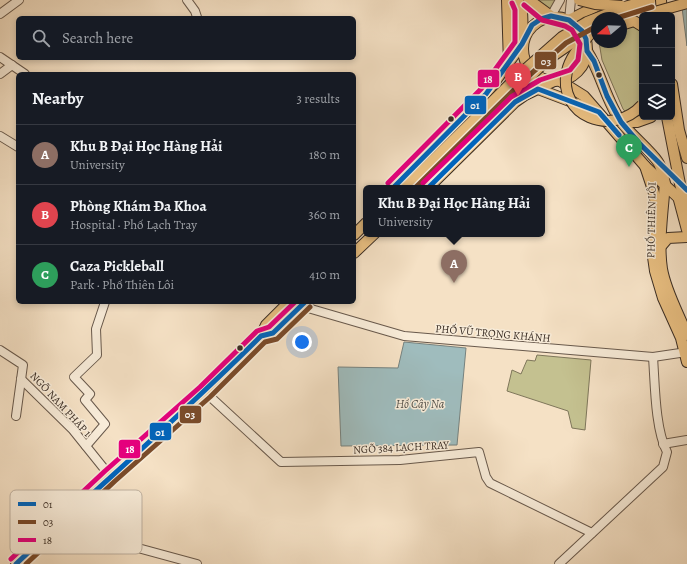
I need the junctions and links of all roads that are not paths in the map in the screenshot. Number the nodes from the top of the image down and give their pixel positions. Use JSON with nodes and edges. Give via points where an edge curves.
{"nodes":[{"id":1,"x":19,"y":0,"type":"edge"},
{"id":2,"x":187,"y":0,"type":"edge"},
{"id":3,"x":507,"y":0,"type":"edge"},
{"id":4,"x":518,"y":0,"type":"edge"},
{"id":5,"x":529,"y":0,"type":"edge"},
{"id":6,"x":560,"y":0,"type":"edge"},
{"id":7,"x":571,"y":0,"type":"edge"},
{"id":8,"x":579,"y":0,"type":"edge"},
{"id":9,"x":593,"y":0,"type":"edge"},
{"id":10,"x":650,"y":0,"type":"edge"},
{"id":11,"x":661,"y":0,"type":"edge"},
{"id":12,"x":607,"y":1,"type":"edge"},
{"id":13,"x":687,"y":3,"type":"edge"},
{"id":14,"x":628,"y":6,"type":"junction"},
{"id":15,"x":652,"y":12,"type":"edge"},
{"id":16,"x":654,"y":12,"type":"edge"},
{"id":17,"x":662,"y":12,"type":"edge"},
{"id":18,"x":0,"y":14,"type":"edge"},
{"id":19,"x":197,"y":16,"type":"edge"},
{"id":20,"x":551,"y":16,"type":"junction"},
{"id":21,"x":639,"y":17,"type":"edge"},
{"id":22,"x":570,"y":20,"type":"junction"},
{"id":23,"x":627,"y":21,"type":"edge"},
{"id":24,"x":627,"y":23,"type":"edge"},
{"id":25,"x":639,"y":24,"type":"edge"},
{"id":26,"x":591,"y":35,"type":"edge"},
{"id":27,"x":591,"y":37,"type":"edge"},
{"id":28,"x":591,"y":41,"type":"edge"},
{"id":29,"x":522,"y":44,"type":"junction"},
{"id":30,"x":587,"y":49,"type":"junction"},
{"id":31,"x":0,"y":57,"type":"edge"},
{"id":32,"x":509,"y":64,"type":"junction"},
{"id":33,"x":12,"y":65,"type":"junction"},
{"id":34,"x":22,"y":72,"type":"edge"},
{"id":35,"x":0,"y":74,"type":"edge"},
{"id":36,"x":496,"y":80,"type":"junction"},
{"id":37,"x":557,"y":81,"type":"junction"},
{"id":38,"x":538,"y":89,"type":"junction"},
{"id":39,"x":515,"y":102,"type":"junction"},
{"id":40,"x":675,"y":104,"type":"edge"},
{"id":41,"x":639,"y":108,"type":"edge"},
{"id":42,"x":599,"y":112,"type":"junction"},
{"id":43,"x":643,"y":120,"type":"edge"},
{"id":44,"x":668,"y":120,"type":"edge"},
{"id":45,"x":621,"y":122,"type":"junction"},
{"id":46,"x":0,"y":136,"type":"edge"},
{"id":47,"x":16,"y":145,"type":"edge"},
{"id":48,"x":687,"y":158,"type":"edge"},
{"id":49,"x":657,"y":161,"type":"junction"},
{"id":50,"x":645,"y":166,"type":"junction"},
{"id":51,"x":664,"y":183,"type":"junction"},
{"id":52,"x":396,"y":185,"type":"edge"},
{"id":53,"x":408,"y":185,"type":"edge"},
{"id":54,"x":418,"y":185,"type":"edge"},
{"id":55,"x":431,"y":185,"type":"edge"},
{"id":56,"x":683,"y":187,"type":"edge"},
{"id":57,"x":684,"y":203,"type":"edge"},
{"id":58,"x":687,"y":230,"type":"edge"},
{"id":59,"x":371,"y":237,"type":"edge"},
{"id":60,"x":687,"y":237,"type":"edge"},
{"id":61,"x":662,"y":245,"type":"junction"},
{"id":62,"x":356,"y":251,"type":"edge"},
{"id":63,"x":105,"y":304,"type":"edge"},
{"id":64,"x":287,"y":304,"type":"edge"},
{"id":65,"x":303,"y":304,"type":"edge"},
{"id":66,"x":261,"y":336,"type":"junction"},
{"id":67,"x":687,"y":336,"type":"edge"},
{"id":68,"x":0,"y":350,"type":"edge"},
{"id":69,"x":686,"y":352,"type":"edge"},
{"id":70,"x":653,"y":357,"type":"junction"},
{"id":71,"x":687,"y":362,"type":"edge"},
{"id":72,"x":21,"y":379,"type":"junction"},
{"id":73,"x":205,"y":392,"type":"junction"},
{"id":74,"x":16,"y":416,"type":"dead end"},
{"id":75,"x":687,"y":440,"type":"edge"},
{"id":76,"x":663,"y":444,"type":"junction"},
{"id":77,"x":86,"y":446,"type":"junction"},
{"id":78,"x":110,"y":476,"type":"junction"},
{"id":79,"x":95,"y":490,"type":"edge"},
{"id":80,"x":592,"y":533,"type":"junction"},
{"id":81,"x":142,"y":549,"type":"edge"},
{"id":82,"x":27,"y":554,"type":"edge"},
{"id":83,"x":16,"y":564,"type":"edge"},
{"id":84,"x":197,"y":564,"type":"edge"},
{"id":85,"x":560,"y":564,"type":"edge"}],
"edges":[{"from":1,"to":18,"type":"street"},
{"from":2,"to":19,"type":"street"},
{"from":3,"to":32,"type":"main road"},
{"from":4,"to":29,"type":"main road","via":[[522,9]]},
{"from":5,"to":20,"type":"main road"},
{"from":6,"to":20,"type":"street"},
{"from":7,"to":22,"type":"street"},
{"from":8,"to":14,"type":"main road","bridge":true,"via":[[595,4]]},
{"from":9,"to":12,"type":"street"},
{"from":10,"to":14,"type":"main road","bridge":true},
{"from":10,"to":15,"type":"main road"},
{"from":11,"to":17,"type":"main road"},
{"from":12,"to":22,"type":"main road"},
{"from":13,"to":16,"type":"main road","bridge":true},
{"from":14,"to":53,"type":"main road","bridge":true,"via":[[587,22],[562,37],[519,75]]},
{"from":20,"to":22,"type":"main road"},
{"from":20,"to":29,"type":"main road","via":[[541,19],[532,26]]},
{"from":21,"to":23,"type":"main road"},
{"from":22,"to":30,"type":"main road","via":[[582,31]]},
{"from":24,"to":25,"type":"main road"},
{"from":26,"to":54,"type":"main road","bridge":true,"via":[[569,44],[547,60]]},
{"from":27,"to":41,"type":"main road","bridge":true,"via":[[573,57],[567,69],[566,83],[573,103],[586,116],[606,122],[624,119]]},
{"from":28,"to":30,"type":"main road"},
{"from":29,"to":32,"type":"main road"},
{"from":29,"to":37,"type":"main road","via":[[524,59],[531,71],[539,77]]},
{"from":30,"to":37,"type":"main road","via":[[581,68],[576,74]]},
{"from":30,"to":45,"type":"main road","name":"PHỐ THIÊN LÔI"},
{"from":31,"to":33,"type":"street"},
{"from":32,"to":36,"type":"main road"},
{"from":33,"to":34,"type":"street"},
{"from":33,"to":35,"type":"street"},
{"from":36,"to":39,"type":"main road","via":[[512,86],[516,95]]},
{"from":36,"to":52,"type":"main road","via":[[486,94]]},
{"from":37,"to":38,"type":"main road"},
{"from":37,"to":42,"type":"main road","name":"PHỐ THIÊN LÔI","via":[[584,96]]},
{"from":38,"to":39,"type":"main road"},
{"from":38,"to":42,"type":"main road"},
{"from":39,"to":55,"type":"main road"},
{"from":40,"to":48,"type":"main road"},
{"from":42,"to":50,"type":"main road","name":"PHỐ THIÊN LÔI"},
{"from":43,"to":45,"type":"main road"},
{"from":44,"to":56,"type":"main road"},
{"from":45,"to":49,"type":"main road","name":"PHỐ THIÊN LÔI"},
{"from":46,"to":47,"type":"street"},
{"from":49,"to":51,"type":"main road","name":"PHỐ THIÊN LÔI"},
{"from":49,"to":56,"type":"main road"},
{"from":50,"to":51,"type":"main road"},
{"from":50,"to":69,"type":"main road","name":"PHỐ THIÊN LÔI","via":[[657,212],[654,271],[662,298]]},
{"from":51,"to":57,"type":"main road"},
{"from":51,"to":61,"type":"main road","name":"PHỐ THIÊN LÔI"},
{"from":56,"to":57,"type":"main road"},
{"from":57,"to":58,"type":"main road"},
{"from":59,"to":62,"type":"main road"},
{"from":60,"to":61,"type":"main road","via":[[668,238]]},
{"from":61,"to":67,"type":"main road","name":"PHỐ THIÊN LÔI","via":[[665,280]]},
{"from":63,"to":77,"type":"street","via":[[96,328],[97,355],[74,377],[90,394],[85,400],[105,424]]},
{"from":64,"to":66,"type":"main road","via":[[266,325]]},
{"from":65,"to":66,"type":"main road","via":[[273,333]]},
{"from":65,"to":70,"type":"street","name":"PHỐ VŨ TRỌNG KHÁNH","via":[[404,336]]},
{"from":66,"to":73,"type":"main road"},
{"from":68,"to":72,"type":"street","name":"NGÕ NAM PHÁP 1","via":[[22,365]]},
{"from":69,"to":70,"type":"street","name":"PHỐ VŨ TRỌNG KHÁNH"},
{"from":69,"to":71,"type":"main road","name":"PHỐ THIÊN LÔI"},
{"from":70,"to":76,"type":"street"},
{"from":72,"to":74,"type":"street"},
{"from":72,"to":77,"type":"street","name":"NGÕ NAM PHÁP 1"},
{"from":73,"to":78,"type":"main road"},
{"from":73,"to":80,"type":"street","name":"NGÕ 384 LẠCH TRAY","via":[[281,462],[400,460],[479,452],[490,483]]},
{"from":75,"to":76,"type":"street"},
{"from":76,"to":80,"type":"street","via":[[667,452],[662,467]]},
{"from":77,"to":78,"type":"street","name":"NGÕ NAM PHÁP 1"},
{"from":78,"to":79,"type":"main road"},
{"from":80,"to":85,"type":"street"},
{"from":81,"to":84,"type":"street"},
{"from":82,"to":83,"type":"main road"}]}
